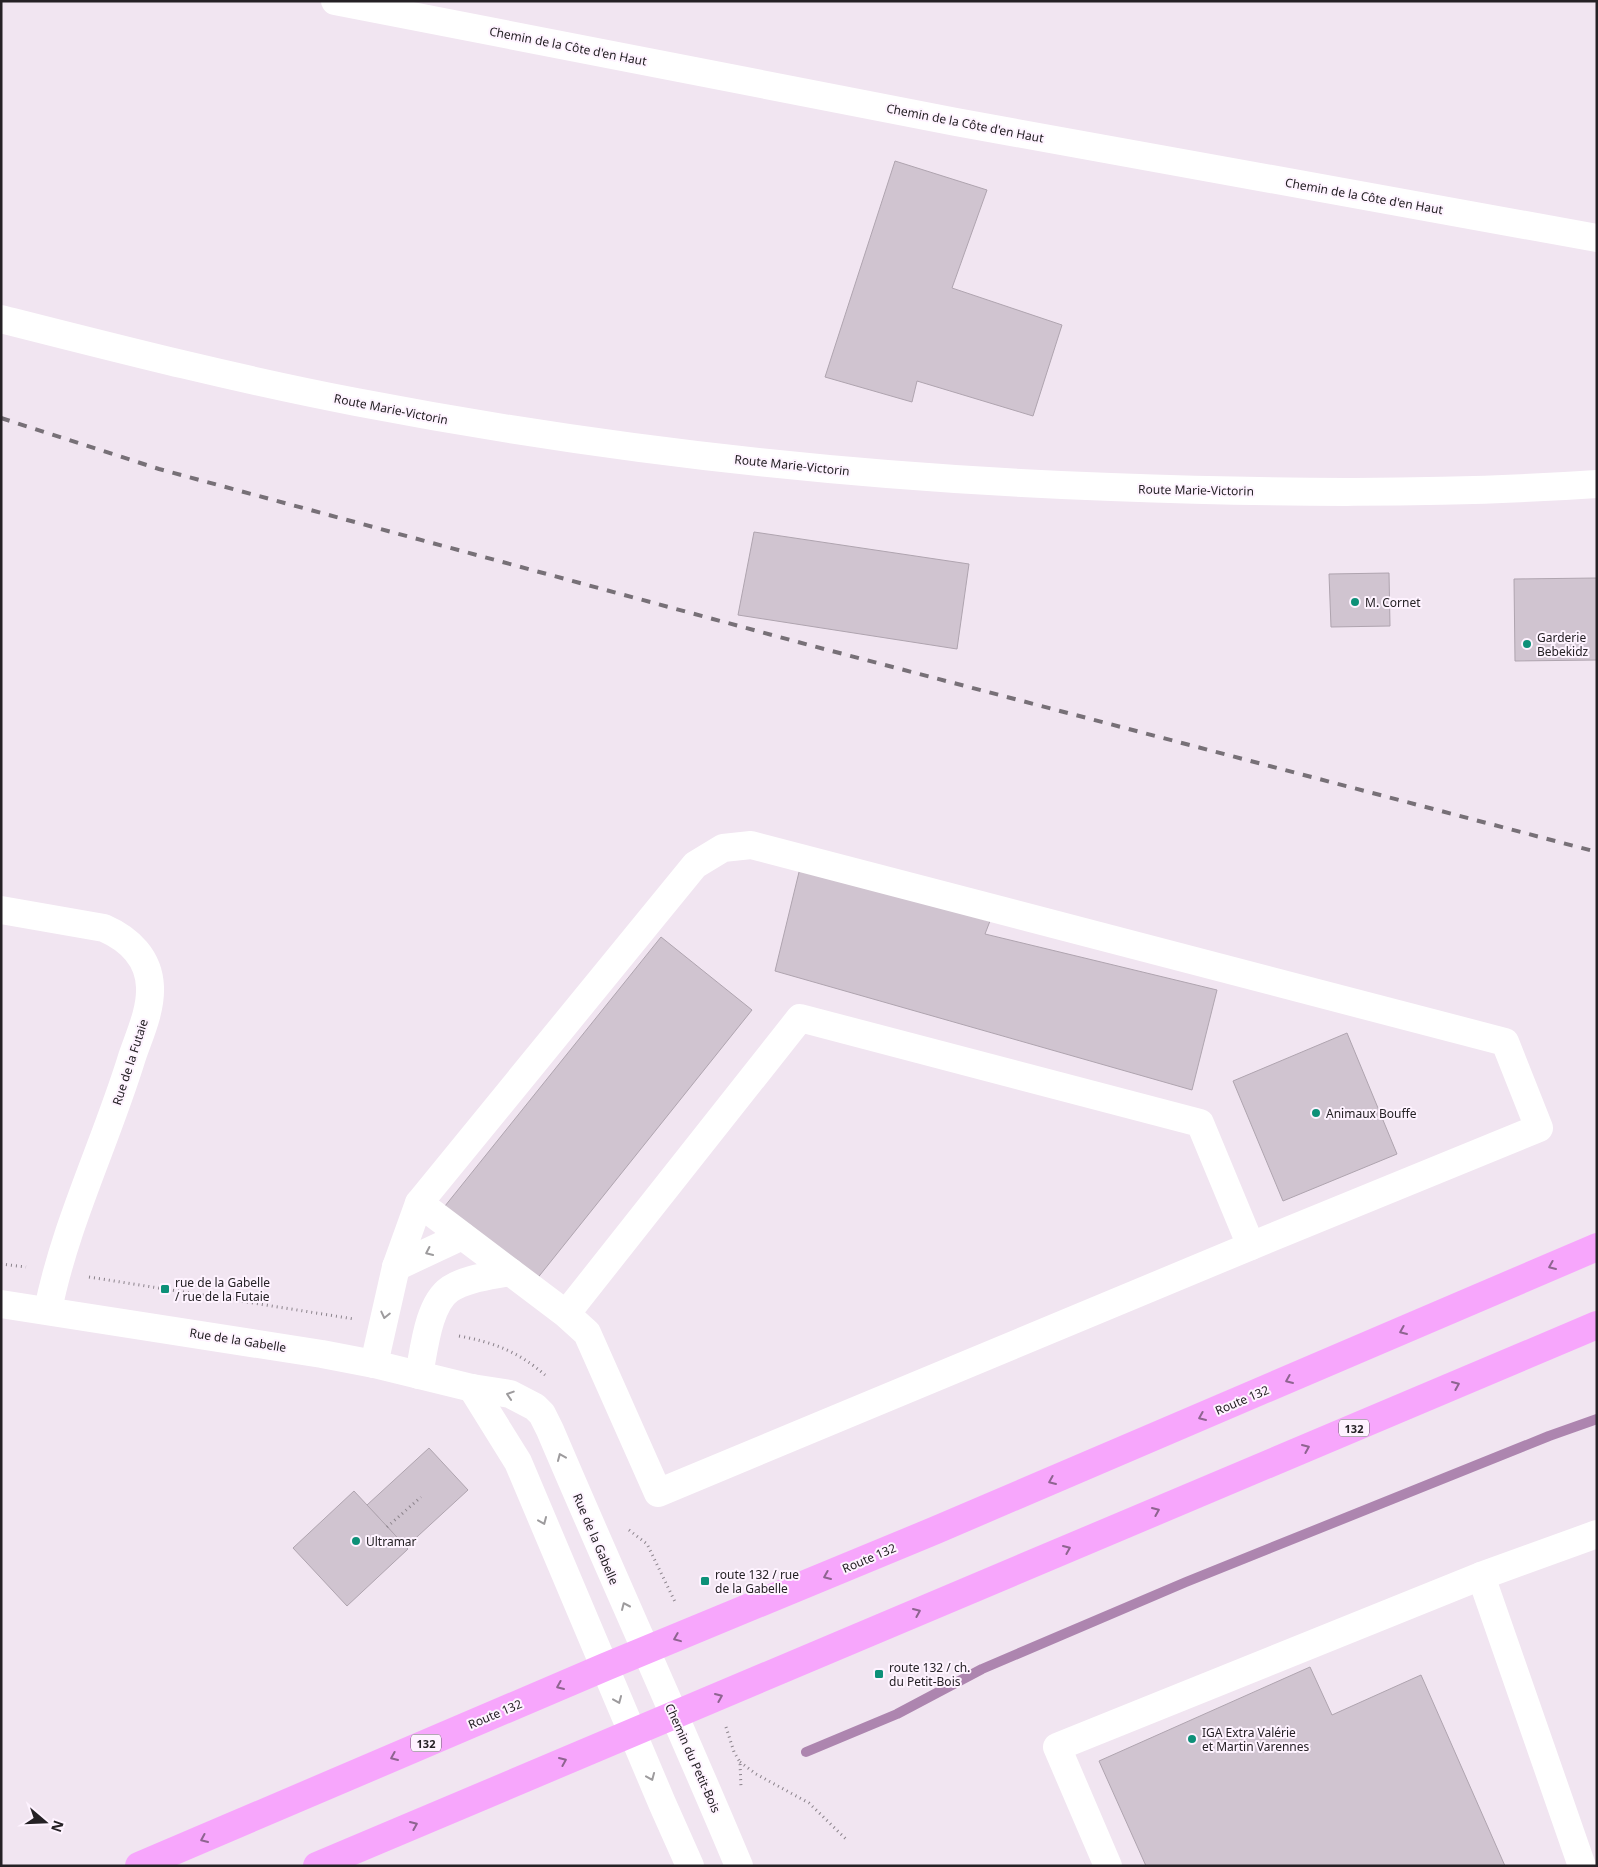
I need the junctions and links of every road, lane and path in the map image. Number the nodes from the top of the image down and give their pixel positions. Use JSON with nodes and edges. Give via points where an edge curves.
{"nodes":[{"id":1,"x":335,"y":1,"type":"edge"},
{"id":2,"x":1597,"y":238,"type":"edge"},
{"id":3,"x":1,"y":318,"type":"edge"},
{"id":4,"x":1597,"y":484,"type":"edge"},
{"id":5,"x":1,"y":910,"type":"edge"},
{"id":6,"x":419,"y":1203,"type":"junction"},
{"id":7,"x":462,"y":1236,"type":"junction"},
{"id":8,"x":1251,"y":1246,"type":"junction"},
{"id":9,"x":1597,"y":1247,"type":"edge"},
{"id":10,"x":1,"y":1264,"type":"edge"},
{"id":11,"x":15,"y":1266,"type":"dead end"},
{"id":12,"x":396,"y":1267,"type":"junction"},
{"id":13,"x":510,"y":1272,"type":"junction"},
{"id":14,"x":103,"y":1279,"type":"dead end"},
{"id":15,"x":1,"y":1304,"type":"edge"},
{"id":16,"x":48,"y":1310,"type":"junction"},
{"id":17,"x":566,"y":1314,"type":"junction"},
{"id":18,"x":358,"y":1320,"type":"dead end"},
{"id":19,"x":1597,"y":1325,"type":"edge"},
{"id":20,"x":374,"y":1364,"type":"junction"},
{"id":21,"x":419,"y":1375,"type":"junction"},
{"id":22,"x":472,"y":1388,"type":"junction"},
{"id":23,"x":421,"y":1497,"type":"dead end"},
{"id":24,"x":387,"y":1527,"type":"dead end"},
{"id":25,"x":1597,"y":1534,"type":"edge"},
{"id":26,"x":648,"y":1547,"type":"dead end"},
{"id":27,"x":1481,"y":1576,"type":"junction"},
{"id":28,"x":668,"y":1588,"type":"dead end"},
{"id":29,"x":645,"y":1650,"type":"junction"},
{"id":30,"x":604,"y":1667,"type":"junction"},
{"id":31,"x":674,"y":1716,"type":"junction"},
{"id":32,"x":632,"y":1732,"type":"junction"},
{"id":33,"x":741,"y":1789,"type":"dead end"},
{"id":34,"x":848,"y":1841,"type":"dead end"},
{"id":35,"x":139,"y":1866,"type":"edge"},
{"id":36,"x":317,"y":1866,"type":"edge"},
{"id":37,"x":690,"y":1866,"type":"edge"},
{"id":38,"x":739,"y":1866,"type":"edge"},
{"id":39,"x":1108,"y":1866,"type":"edge"},
{"id":40,"x":1582,"y":1866,"type":"edge"}],
"edges":[{"from":1,"to":2,"type":"street","name":"Chemin de la Côte d'en Haut","via":[[956,122]]},
{"from":3,"to":4,"type":"street","name":"Route Marie-Victorin","via":[[142,356],[455,421],[825,469],[1005,483],[1229,491],[1420,492]]},
{"from":5,"to":16,"type":"street","name":"Rue de la Futaie","via":[[104,928],[119,934],[140,957],[150,987],[149,1004],[128,1072],[61,1257]]},
{"from":6,"to":7,"type":"street"},
{"from":6,"to":8,"type":"street","via":[[695,865],[723,848],[751,846],[1505,1042],[1539,1128]]},
{"from":6,"to":12,"type":"street"},
{"from":7,"to":12,"type":"street","one_way":true},
{"from":7,"to":13,"type":"street"},
{"from":8,"to":17,"type":"street","via":[[658,1493],[587,1332]]},
{"from":8,"to":17,"type":"street","via":[[1200,1123],[800,1018]]},
{"from":9,"to":29,"type":"highway","name":"Route 132","number":"132","one_way":true,"via":[[936,1530]]},
{"from":10,"to":11,"type":"path"},
{"from":12,"to":20,"type":"street","one_way":true},
{"from":13,"to":17,"type":"street"},
{"from":13,"to":21,"type":"street","via":[[470,1280],[443,1295],[432,1316]]},
{"from":14,"to":18,"type":"path"},
{"from":15,"to":16,"type":"street","name":"Rue de la Gabelle"},
{"from":16,"to":20,"type":"street","name":"Rue de la Gabelle"},
{"from":31,"to":19,"type":"highway","number":"132","one_way":true},
{"from":20,"to":21,"type":"street","name":"Rue de la Gabelle"},
{"from":21,"to":22,"type":"street","name":"Rue de la Gabelle"},
{"from":29,"to":22,"type":"street","name":"Rue de la Gabelle","one_way":true,"via":[[542,1414],[526,1401],[510,1394]]},
{"from":22,"to":30,"type":"street","one_way":true,"via":[[518,1462]]},
{"from":23,"to":24,"type":"path"},
{"from":25,"to":27,"type":"street"},
{"from":26,"to":28,"type":"path"},
{"from":27,"to":39,"type":"street","via":[[1057,1747]]},
{"from":27,"to":40,"type":"street"},
{"from":29,"to":30,"type":"highway","name":"Route 132","number":"132"},
{"from":29,"to":31,"type":"street","name":"Chemin du Petit-Bois"},
{"from":30,"to":32,"type":"street","one_way":true},
{"from":30,"to":35,"type":"highway","name":"Route 132","number":"132","one_way":true},
{"from":31,"to":32,"type":"highway","number":"132"},
{"from":31,"to":38,"type":"street","name":"Chemin du Petit-Bois"},
{"from":36,"to":32,"type":"highway","number":"132","one_way":true},
{"from":32,"to":37,"type":"street","one_way":true},
{"from":33,"to":34,"type":"path","via":[[740,1762],[809,1803]]}]}
